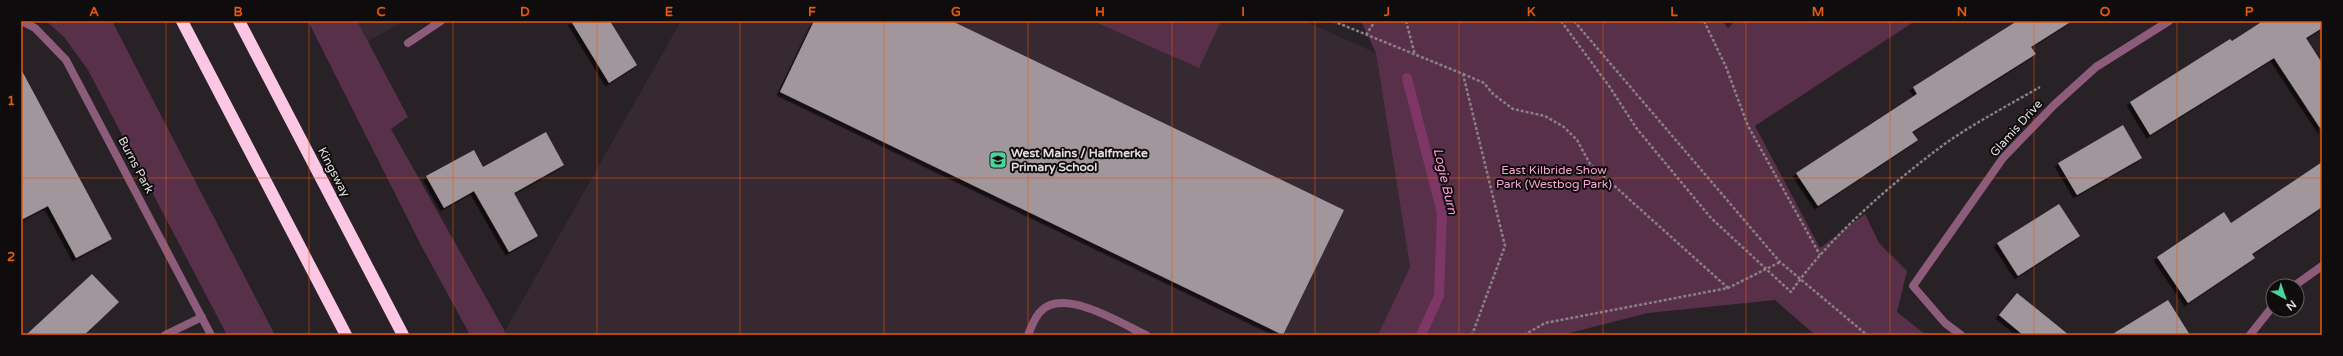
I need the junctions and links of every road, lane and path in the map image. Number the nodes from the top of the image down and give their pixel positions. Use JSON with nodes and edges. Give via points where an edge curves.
{"nodes":[{"id":1,"x":21,"y":21,"type":"edge"},
{"id":2,"x":182,"y":21,"type":"edge"},
{"id":3,"x":239,"y":21,"type":"edge"},
{"id":4,"x":441,"y":21,"type":"edge"},
{"id":5,"x":1333,"y":21,"type":"edge"},
{"id":6,"x":1374,"y":21,"type":"edge"},
{"id":7,"x":1406,"y":21,"type":"edge"},
{"id":8,"x":1561,"y":21,"type":"edge"},
{"id":9,"x":1574,"y":21,"type":"edge"},
{"id":10,"x":1704,"y":21,"type":"edge"},
{"id":11,"x":2170,"y":21,"type":"edge"},
{"id":12,"x":1366,"y":35,"type":"junction"},
{"id":13,"x":408,"y":42,"type":"dead end"},
{"id":14,"x":1415,"y":55,"type":"junction"},
{"id":15,"x":1463,"y":74,"type":"junction"},
{"id":16,"x":2044,"y":84,"type":"dead end"},
{"id":17,"x":1820,"y":255,"type":"junction"},
{"id":18,"x":1780,"y":262,"type":"junction"},
{"id":19,"x":2322,"y":266,"type":"edge"},
{"id":20,"x":1766,"y":269,"type":"junction"},
{"id":21,"x":2305,"y":278,"type":"edge"},
{"id":22,"x":1800,"y":279,"type":"junction"},
{"id":23,"x":1728,"y":288,"type":"junction"},
{"id":24,"x":2265,"y":316,"type":"edge"},
{"id":25,"x":202,"y":317,"type":"junction"},
{"id":26,"x":165,"y":335,"type":"edge"},
{"id":27,"x":211,"y":335,"type":"edge"},
{"id":28,"x":346,"y":335,"type":"edge"},
{"id":29,"x":403,"y":335,"type":"edge"},
{"id":30,"x":1028,"y":335,"type":"edge"},
{"id":31,"x":1146,"y":335,"type":"edge"},
{"id":32,"x":1472,"y":335,"type":"edge"},
{"id":33,"x":1524,"y":335,"type":"edge"},
{"id":34,"x":1867,"y":335,"type":"edge"},
{"id":35,"x":1961,"y":335,"type":"edge"},
{"id":36,"x":2250,"y":335,"type":"edge"}],
"edges":[{"from":1,"to":25,"type":"street","name":"Burns Park","via":[[35,28],[66,60]]},
{"from":2,"to":28,"type":"highway"},
{"from":3,"to":29,"type":"highway","name":"Kingsway"},
{"from":4,"to":13,"type":"street"},
{"from":5,"to":12,"type":"path"},
{"from":6,"to":12,"type":"path"},
{"from":7,"to":14,"type":"path"},
{"from":8,"to":20,"type":"path","via":[[1637,129],[1710,218]]},
{"from":9,"to":18,"type":"path"},
{"from":10,"to":17,"type":"path","via":[[1726,67],[1748,126]]},
{"from":11,"to":35,"type":"street","name":"Glamis Drive","via":[[2096,67],[2054,105],[2003,158],[1913,286],[1945,323]]},
{"from":12,"to":14,"type":"path"},
{"from":14,"to":15,"type":"path"},
{"from":15,"to":23,"type":"path","via":[[1484,83],[1512,109],[1545,116],[1564,127],[1577,140],[1590,164],[1600,174]]},
{"from":15,"to":32,"type":"path","via":[[1505,246]]},
{"from":16,"to":17,"type":"path","via":[[1947,143],[1875,200]]},
{"from":17,"to":22,"type":"path"},
{"from":18,"to":20,"type":"path"},
{"from":18,"to":22,"type":"path"},
{"from":19,"to":21,"type":"street"},
{"from":20,"to":22,"type":"path","via":[[1791,292]]},
{"from":20,"to":23,"type":"path"},
{"from":22,"to":34,"type":"path"},
{"from":23,"to":33,"type":"path","via":[[1545,323]]},
{"from":24,"to":36,"type":"street"},
{"from":25,"to":26,"type":"street"},
{"from":25,"to":27,"type":"street","name":"Burns Park"},
{"from":30,"to":31,"type":"street","via":[[1041,310],[1056,302],[1069,302],[1084,307]]}]}
